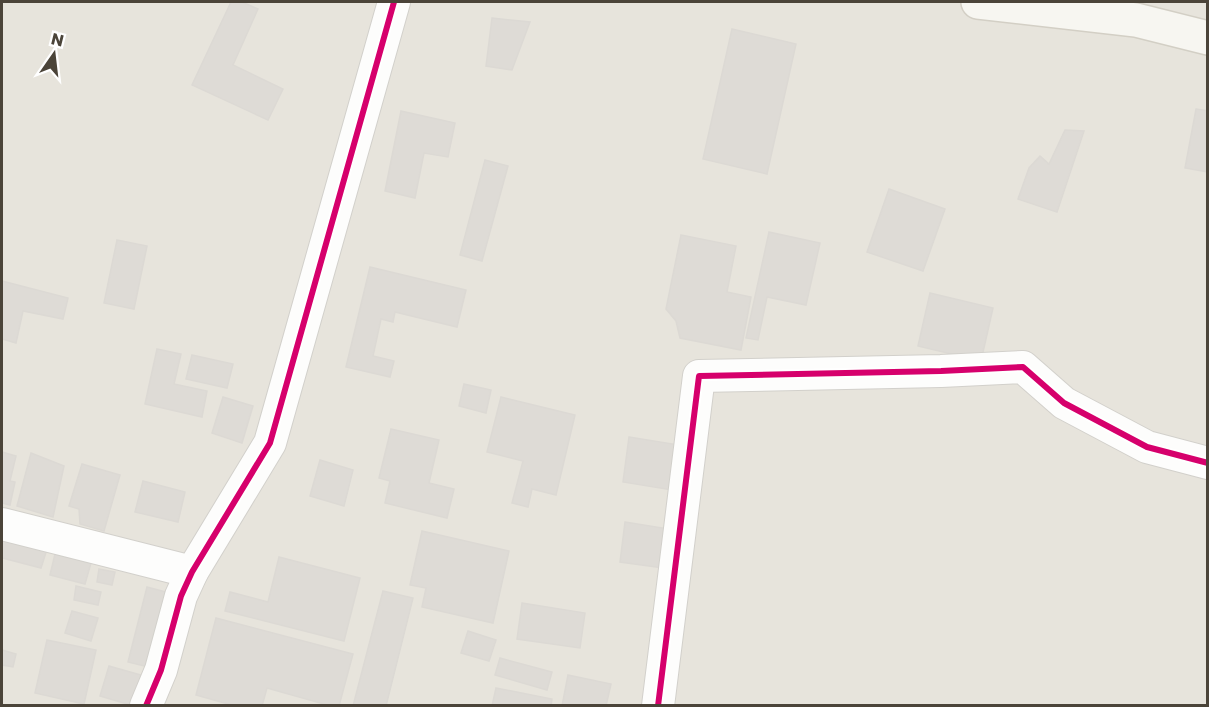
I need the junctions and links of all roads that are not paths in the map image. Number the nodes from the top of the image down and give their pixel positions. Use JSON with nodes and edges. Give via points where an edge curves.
{"nodes":[{"id":1,"x":394,"y":2,"type":"edge"},
{"id":2,"x":978,"y":2,"type":"edge"},
{"id":3,"x":1138,"y":11,"type":"edge"},
{"id":4,"x":1208,"y":38,"type":"edge"},
{"id":5,"x":1208,"y":463,"type":"edge"},
{"id":6,"x":2,"y":524,"type":"edge"},
{"id":7,"x":192,"y":572,"type":"junction"},
{"id":8,"x":146,"y":705,"type":"edge"},
{"id":9,"x":658,"y":705,"type":"edge"}],
"edges":[{"from":1,"to":7,"type":"street","via":[[270,444]]},
{"from":2,"to":3,"type":"main road"},
{"from":3,"to":4,"type":"main road"},
{"from":5,"to":9,"type":"street","via":[[1147,447],[1064,403],[1023,367],[699,376]]},
{"from":6,"to":7,"type":"street"},
{"from":7,"to":8,"type":"street"}]}
